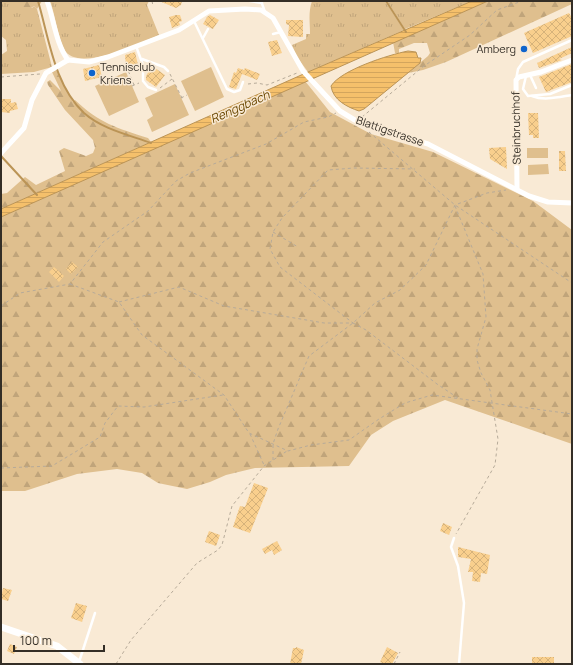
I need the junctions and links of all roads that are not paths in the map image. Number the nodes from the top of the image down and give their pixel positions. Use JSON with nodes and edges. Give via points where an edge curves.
{"nodes":[{"id":1,"x":47,"y":1,"type":"edge"},
{"id":2,"x":250,"y":1,"type":"edge"},
{"id":3,"x":262,"y":2,"type":"edge"},
{"id":4,"x":265,"y":12,"type":"junction"},
{"id":5,"x":194,"y":21,"type":"junction"},
{"id":6,"x":208,"y":29,"type":"dead end"},
{"id":7,"x":281,"y":32,"type":"junction"},
{"id":8,"x":273,"y":34,"type":"dead end"},
{"id":9,"x":203,"y":38,"type":"junction"},
{"id":10,"x":572,"y":40,"type":"edge"},
{"id":11,"x":136,"y":46,"type":"junction"},
{"id":12,"x":142,"y":59,"type":"junction"},
{"id":13,"x":68,"y":60,"type":"junction"},
{"id":14,"x":572,"y":60,"type":"edge"},
{"id":15,"x":168,"y":71,"type":"road end"},
{"id":16,"x":528,"y":75,"type":"junction"},
{"id":17,"x":516,"y":80,"type":"junction"},
{"id":18,"x":243,"y":82,"type":"road end"},
{"id":19,"x":572,"y":85,"type":"edge"},
{"id":20,"x":536,"y":88,"type":"dead end"},
{"id":21,"x":156,"y":90,"type":"road end"},
{"id":22,"x":572,"y":95,"type":"edge"},
{"id":23,"x":531,"y":96,"type":"junction"},
{"id":24,"x":1,"y":153,"type":"edge"},
{"id":25,"x":517,"y":189,"type":"junction"},
{"id":26,"x":572,"y":203,"type":"edge"},
{"id":27,"x":454,"y":538,"type":"road end"},
{"id":28,"x":95,"y":613,"type":"dead end"},
{"id":29,"x":1,"y":627,"type":"edge"},
{"id":30,"x":80,"y":663,"type":"edge"},
{"id":31,"x":459,"y":664,"type":"edge"}],
"edges":[{"from":1,"to":13,"type":"street","via":[[60,46]]},
{"from":2,"to":3,"type":"lane"},
{"from":3,"to":4,"type":"lane"},
{"from":4,"to":5,"type":"street","via":[[249,9],[212,10]]},
{"from":4,"to":7,"type":"street","name":"Blattigstrasse","via":[[273,18]]},
{"from":5,"to":9,"type":"lane"},
{"from":5,"to":11,"type":"street","via":[[179,30]]},
{"from":6,"to":9,"type":"lane"},
{"from":7,"to":8,"type":"lane"},
{"from":7,"to":25,"type":"street","name":"Blattigstrasse","via":[[301,72],[340,111],[358,122],[428,144]]},
{"from":9,"to":18,"type":"lane","via":[[227,89],[240,90]]},
{"from":10,"to":17,"type":"lane","via":[[524,62],[518,69]]},
{"from":11,"to":12,"type":"lane"},
{"from":11,"to":13,"type":"street","via":[[89,62]]},
{"from":12,"to":15,"type":"lane"},
{"from":12,"to":21,"type":"lane","via":[[143,81],[148,87]]},
{"from":13,"to":24,"type":"street","via":[[48,71],[32,100],[24,128]]},
{"from":14,"to":16,"type":"street","name":"Steinbruchhof"},
{"from":16,"to":17,"type":"street","name":"Steinbruchhof"},
{"from":16,"to":20,"type":"lane"},
{"from":16,"to":23,"type":"lane","via":[[523,89]]},
{"from":17,"to":25,"type":"street","name":"Steinbruchhof"},
{"from":19,"to":23,"type":"lane","via":[[553,93]]},
{"from":22,"to":23,"type":"lane","via":[[556,98]]},
{"from":25,"to":26,"type":"street","name":"Blattigstrasse","via":[[542,200]]},
{"from":27,"to":31,"type":"lane","via":[[451,547],[458,566],[464,603]]},
{"from":28,"to":30,"type":"lane"},
{"from":29,"to":30,"type":"street","via":[[56,646]]}]}
